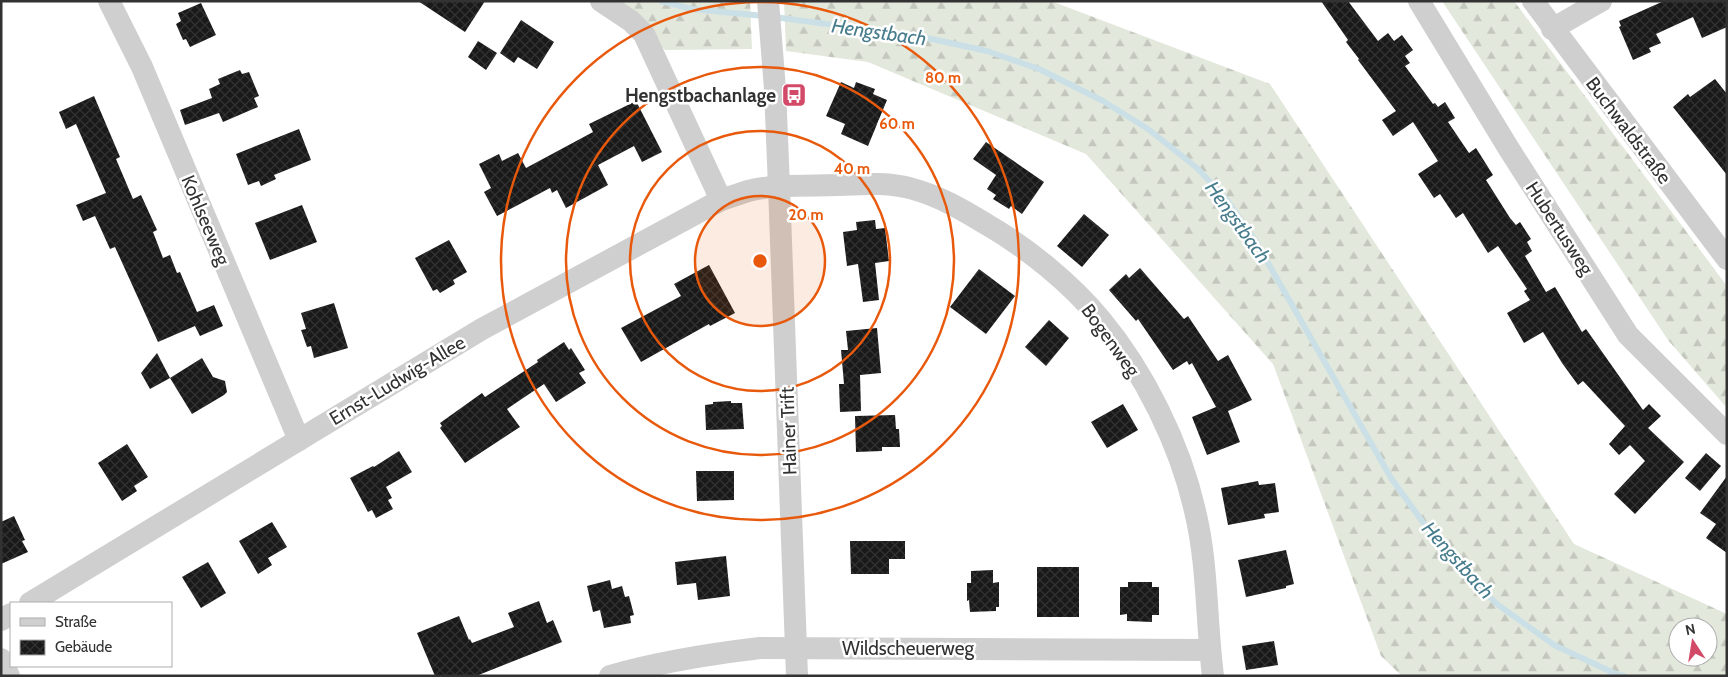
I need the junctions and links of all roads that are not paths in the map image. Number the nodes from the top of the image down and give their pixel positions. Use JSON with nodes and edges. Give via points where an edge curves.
{"nodes":[{"id":1,"x":109,"y":1,"type":"edge"},
{"id":2,"x":602,"y":1,"type":"edge"},
{"id":3,"x":768,"y":1,"type":"edge"},
{"id":4,"x":1419,"y":1,"type":"edge"},
{"id":5,"x":1533,"y":1,"type":"edge"},
{"id":6,"x":1601,"y":1,"type":"edge"},
{"id":7,"x":1552,"y":29,"type":"junction"},
{"id":8,"x":779,"y":187,"type":"junction"},
{"id":9,"x":721,"y":200,"type":"junction"},
{"id":10,"x":1727,"y":259,"type":"edge"},
{"id":11,"x":1727,"y":434,"type":"edge"},
{"id":12,"x":299,"y":440,"type":"junction"},
{"id":13,"x":32,"y":602,"type":"edge"},
{"id":14,"x":796,"y":647,"type":"junction"},
{"id":15,"x":1210,"y":650,"type":"junction"},
{"id":16,"x":1,"y":659,"type":"edge"},
{"id":17,"x":9,"y":676,"type":"edge"},
{"id":18,"x":610,"y":676,"type":"edge"},
{"id":19,"x":797,"y":676,"type":"edge"},
{"id":20,"x":1213,"y":676,"type":"edge"}],
"edges":[{"from":1,"to":12,"type":"street","name":"Kohlseeweg","via":[[142,67]]},
{"from":2,"to":9,"type":"street","via":[[644,34]]},
{"from":3,"to":8,"type":"street","name":"Hainer Trift"},
{"from":4,"to":11,"type":"street","name":"Hubertusweg","via":[[1628,335]]},
{"from":5,"to":7,"type":"street","name":"Buchwaldstraße"},
{"from":6,"to":7,"type":"street"},
{"from":7,"to":10,"type":"street","name":"Buchwaldstraße"},
{"from":8,"to":9,"type":"street","name":"Ernst-Ludwig-Allee","via":[[749,191]]},
{"from":8,"to":14,"type":"street","name":"Hainer Trift"},
{"from":8,"to":15,"type":"street","name":"Bogenweg","via":[[892,184],[936,197],[1020,245],[1100,319],[1122,348],[1160,412],[1182,468],[1201,541]]},
{"from":9,"to":12,"type":"street","name":"Ernst-Ludwig-Allee","via":[[482,329]]},
{"from":12,"to":13,"type":"street","name":"Ernst-Ludwig-Allee"},
{"from":14,"to":15,"type":"street","name":"Wildscheuerweg"},
{"from":14,"to":18,"type":"street","name":"Wildscheuerweg","via":[[717,653]]},
{"from":14,"to":19,"type":"street","name":"Hainer Trift"},
{"from":15,"to":20,"type":"street","name":"Bogenweg"},
{"from":16,"to":17,"type":"street"}]}
